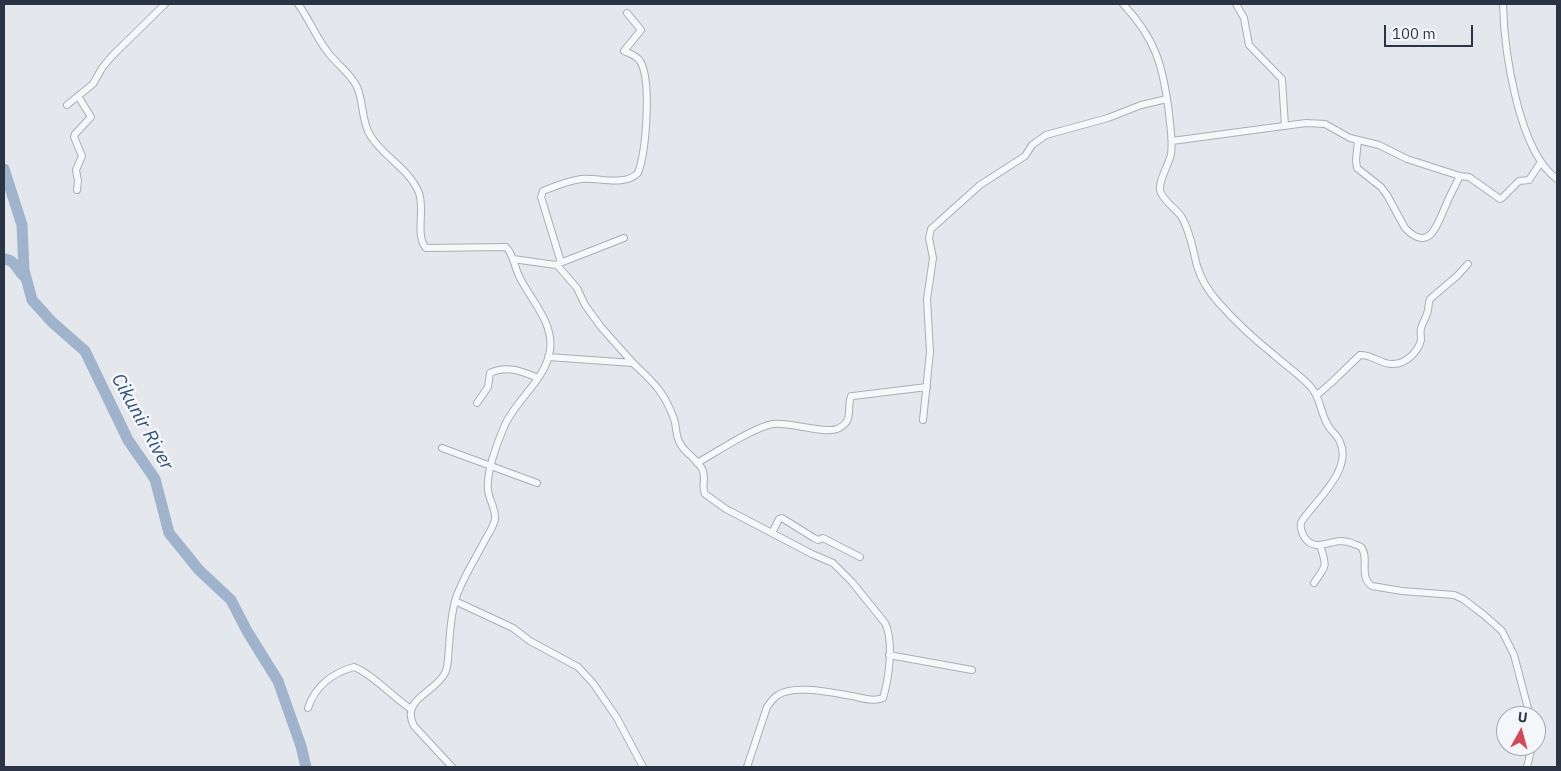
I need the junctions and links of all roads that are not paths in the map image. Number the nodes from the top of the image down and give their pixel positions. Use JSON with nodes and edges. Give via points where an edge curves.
{"nodes":[{"id":1,"x":166,"y":4,"type":"edge"},
{"id":2,"x":298,"y":4,"type":"edge"},
{"id":3,"x":1123,"y":4,"type":"edge"},
{"id":4,"x":1236,"y":4,"type":"edge"},
{"id":5,"x":1503,"y":4,"type":"edge"},
{"id":6,"x":627,"y":13,"type":"dead end"},
{"id":7,"x":78,"y":96,"type":"junction"},
{"id":8,"x":1167,"y":99,"type":"junction"},
{"id":9,"x":68,"y":105,"type":"dead end"},
{"id":10,"x":1285,"y":126,"type":"junction"},
{"id":11,"x":1358,"y":140,"type":"junction"},
{"id":12,"x":1172,"y":141,"type":"junction"},
{"id":13,"x":1541,"y":162,"type":"junction"},
{"id":14,"x":1460,"y":176,"type":"junction"},
{"id":15,"x":1557,"y":179,"type":"edge"},
{"id":16,"x":77,"y":190,"type":"dead end"},
{"id":17,"x":624,"y":238,"type":"dead end"},
{"id":18,"x":513,"y":259,"type":"junction"},
{"id":19,"x":558,"y":264,"type":"junction"},
{"id":20,"x":1468,"y":264,"type":"dead end"},
{"id":21,"x":548,"y":357,"type":"junction"},
{"id":22,"x":633,"y":363,"type":"junction"},
{"id":23,"x":538,"y":378,"type":"junction"},
{"id":24,"x":927,"y":387,"type":"junction"},
{"id":25,"x":1317,"y":394,"type":"junction"},
{"id":26,"x":477,"y":403,"type":"dead end"},
{"id":27,"x":923,"y":420,"type":"dead end"},
{"id":28,"x":442,"y":448,"type":"dead end"},
{"id":29,"x":697,"y":462,"type":"junction"},
{"id":30,"x":491,"y":467,"type":"junction"},
{"id":31,"x":537,"y":483,"type":"dead end"},
{"id":32,"x":772,"y":533,"type":"junction"},
{"id":33,"x":1320,"y":545,"type":"junction"},
{"id":34,"x":860,"y":556,"type":"dead end"},
{"id":35,"x":1314,"y":583,"type":"dead end"},
{"id":36,"x":455,"y":601,"type":"junction"},
{"id":37,"x":889,"y":655,"type":"junction"},
{"id":38,"x":972,"y":670,"type":"dead end"},
{"id":39,"x":1527,"y":706,"type":"edge"},
{"id":40,"x":308,"y":708,"type":"dead end"},
{"id":41,"x":411,"y":709,"type":"junction"},
{"id":42,"x":452,"y":767,"type":"edge"},
{"id":43,"x":643,"y":767,"type":"edge"},
{"id":44,"x":747,"y":767,"type":"edge"}],
"edges":[{"from":1,"to":7,"type":"street","via":[[112,56],[93,84]]},
{"from":2,"to":18,"type":"street","via":[[330,55],[358,89],[364,122],[370,135],[415,186],[421,202],[421,235],[426,248],[501,246]]},
{"from":3,"to":8,"type":"street","via":[[1139,22],[1159,58]]},
{"from":4,"to":10,"type":"street","via":[[1244,18],[1250,47],[1282,79]]},
{"from":5,"to":13,"type":"street","via":[[1511,75],[1524,125]]},
{"from":6,"to":19,"type":"street","via":[[641,30],[624,51],[639,60],[646,88],[645,143],[640,170],[636,175],[619,180],[580,179],[542,192],[560,259]]},
{"from":7,"to":9,"type":"street"},
{"from":7,"to":16,"type":"street","via":[[92,117],[74,137],[82,156],[76,170]]},
{"from":8,"to":12,"type":"street"},
{"from":8,"to":24,"type":"street","via":[[1046,135],[1024,156],[980,185],[931,229],[929,242],[933,258],[927,299],[930,352]]},
{"from":10,"to":11,"type":"street","via":[[1324,124]]},
{"from":10,"to":12,"type":"street"},
{"from":11,"to":14,"type":"street"},
{"from":11,"to":14,"type":"street","via":[[1357,168],[1381,187],[1405,228],[1418,237],[1433,233]]},
{"from":12,"to":25,"type":"street","via":[[1160,191],[1181,216],[1201,277],[1224,308]]},
{"from":13,"to":14,"type":"street","via":[[1529,180],[1519,180],[1501,199],[1469,177]]},
{"from":13,"to":15,"type":"street"},
{"from":17,"to":19,"type":"street"},
{"from":18,"to":19,"type":"street"},
{"from":18,"to":21,"type":"street","via":[[549,332]]},
{"from":19,"to":22,"type":"street","via":[[601,327]]},
{"from":20,"to":25,"type":"street","via":[[1428,302],[1419,346],[1410,357],[1400,363],[1386,364],[1360,355]]},
{"from":21,"to":22,"type":"street"},
{"from":21,"to":23,"type":"street"},
{"from":22,"to":29,"type":"street","via":[[661,390],[669,404],[679,443]]},
{"from":23,"to":26,"type":"street","via":[[510,368],[496,370],[490,373],[488,387]]},
{"from":23,"to":30,"type":"street","via":[[520,399],[503,429]]},
{"from":24,"to":27,"type":"street"},
{"from":24,"to":29,"type":"street","via":[[851,396],[847,422],[837,429],[827,431],[773,424]]},
{"from":25,"to":33,"type":"street","via":[[1324,417],[1342,446],[1336,477],[1301,524],[1304,538]]},
{"from":28,"to":30,"type":"street"},
{"from":29,"to":32,"type":"street","via":[[703,472],[705,494]]},
{"from":30,"to":31,"type":"street"},
{"from":30,"to":36,"type":"street","via":[[488,488],[495,519]]},
{"from":32,"to":34,"type":"street","via":[[782,518],[818,540],[823,538]]},
{"from":32,"to":37,"type":"street","via":[[840,569],[885,623],[889,634]]},
{"from":33,"to":35,"type":"street","via":[[1326,563]]},
{"from":33,"to":39,"type":"street","via":[[1339,541],[1361,548],[1365,578],[1372,586],[1454,596],[1484,615],[1502,630],[1514,656]]},
{"from":36,"to":41,"type":"street","via":[[445,673]]},
{"from":36,"to":43,"type":"street","via":[[513,628],[578,667],[593,682],[617,718]]},
{"from":37,"to":38,"type":"street"},
{"from":37,"to":44,"type":"street","via":[[887,687],[879,700],[797,690],[779,694],[767,707]]},
{"from":40,"to":41,"type":"street","via":[[312,697],[326,681],[354,667]]},
{"from":41,"to":42,"type":"street","via":[[414,726]]}]}
